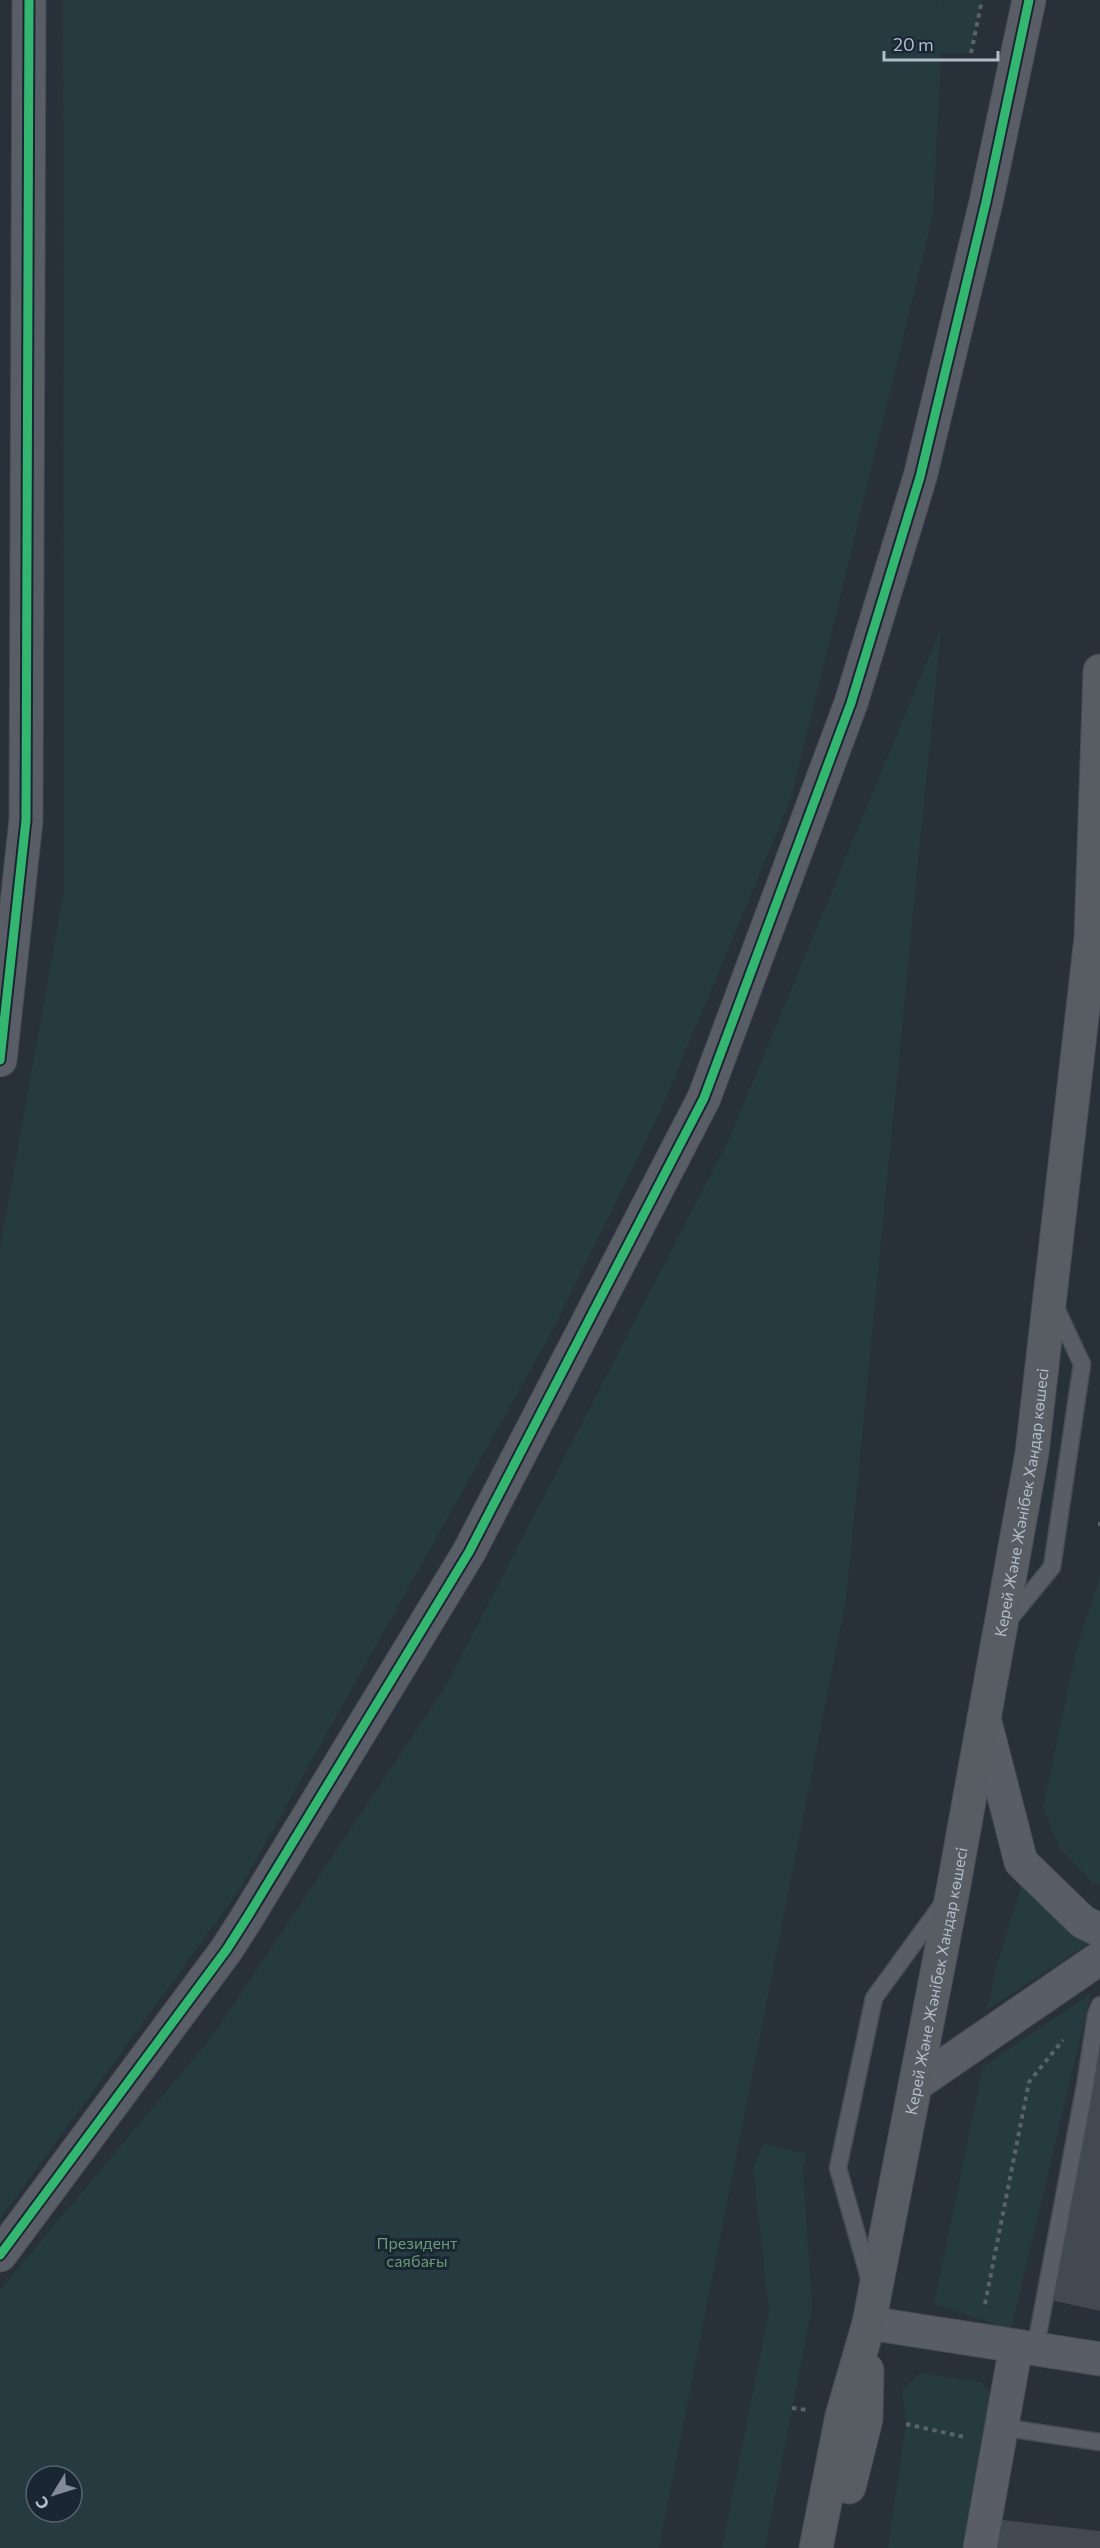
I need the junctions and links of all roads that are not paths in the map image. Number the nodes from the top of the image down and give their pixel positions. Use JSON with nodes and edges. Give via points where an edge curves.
{"nodes":[{"id":1,"x":29,"y":0,"type":"edge"},
{"id":2,"x":1029,"y":0,"type":"edge"},
{"id":3,"x":1100,"y":671,"type":"edge"},
{"id":4,"x":1096,"y":939,"type":"edge"},
{"id":5,"x":0,"y":1060,"type":"edge"},
{"id":6,"x":984,"y":1718,"type":"junction"},
{"id":7,"x":953,"y":1890,"type":"junction"},
{"id":8,"x":1100,"y":1930,"type":"edge"},
{"id":9,"x":1100,"y":1958,"type":"edge"},
{"id":10,"x":1100,"y":2005,"type":"edge"},
{"id":11,"x":915,"y":2085,"type":"junction"},
{"id":12,"x":0,"y":2255,"type":"edge"},
{"id":13,"x":871,"y":2308,"type":"junction"},
{"id":14,"x":1025,"y":2348,"type":"junction"},
{"id":15,"x":1100,"y":2360,"type":"edge"},
{"id":16,"x":999,"y":2436,"type":"junction"},
{"id":17,"x":1100,"y":2442,"type":"edge"},
{"id":18,"x":816,"y":2548,"type":"edge"},
{"id":19,"x":834,"y":2548,"type":"edge"},
{"id":20,"x":980,"y":2548,"type":"edge"}],
"edges":[{"from":1,"to":5,"type":"street","via":[[26,820]]},
{"from":2,"to":12,"type":"street","via":[[986,202],[920,477],[851,703],[704,1098],[469,1552],[273,1875],[227,1949]]},
{"from":3,"to":4,"type":"main road","name":"Керей Және Жәнібек Хандар көшесі"},
{"from":4,"to":6,"type":"main road","name":"Керей Және Жәнібек Хандар көшесі","via":[[1032,1453]]},
{"from":6,"to":7,"type":"main road","name":"Керей Және Жәнібек Хандар көшесі"},
{"from":6,"to":8,"type":"street","via":[[1021,1862],[1083,1922]]},
{"from":7,"to":11,"type":"main road","name":"Керей Және Жәнібек Хандар көшесі"},
{"from":7,"to":13,"type":"lane","via":[[874,1998],[838,2168]]},
{"from":9,"to":11,"type":"street"},
{"from":10,"to":14,"type":"lane"},
{"from":11,"to":13,"type":"main road","name":"Керей Және Жәнібек Хандар көшесі"},
{"from":13,"to":14,"type":"street","via":[[979,2341]]},
{"from":13,"to":18,"type":"main road","name":"Керей Және Жәнібек Хандар көшесі","via":[[842,2416]]},
{"from":13,"to":19,"type":"main road","name":"Керей Және Жәнібек Хандар көшесі","via":[[866,2419]]},
{"from":14,"to":15,"type":"street"},
{"from":14,"to":16,"type":"street"},
{"from":16,"to":17,"type":"lane"},
{"from":16,"to":20,"type":"street"}]}
